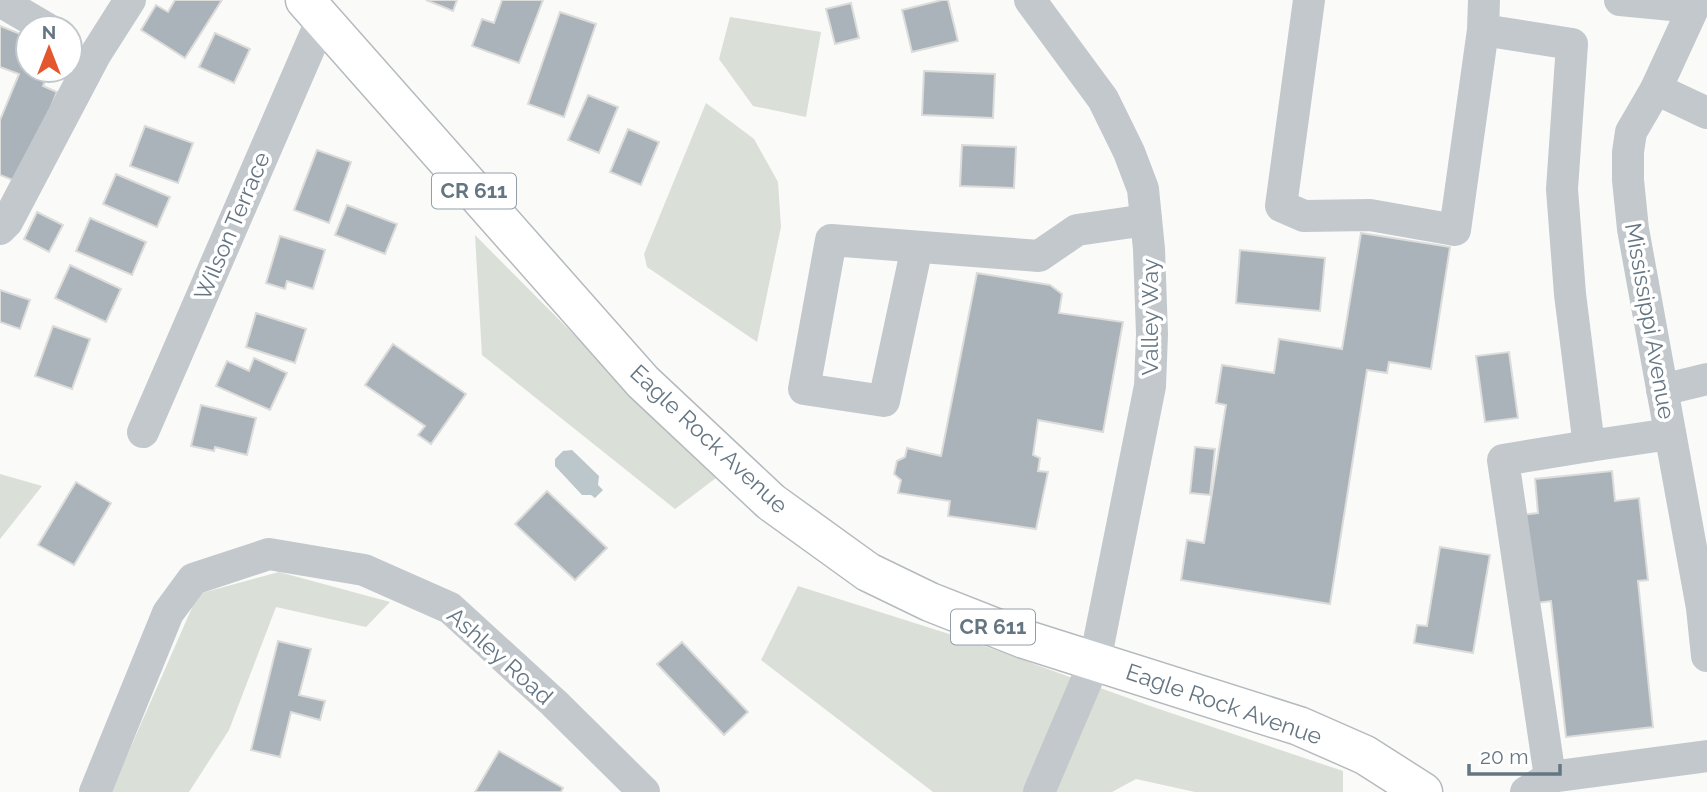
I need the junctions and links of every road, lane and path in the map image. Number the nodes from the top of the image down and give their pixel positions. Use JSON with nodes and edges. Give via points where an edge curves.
{"nodes":[{"id":1,"x":130,"y":0,"type":"edge"},
{"id":2,"x":1030,"y":0,"type":"edge"},
{"id":3,"x":1309,"y":0,"type":"edge"},
{"id":4,"x":1620,"y":0,"type":"edge"},
{"id":5,"x":0,"y":1,"type":"edge"},
{"id":6,"x":1695,"y":4,"type":"edge"},
{"id":7,"x":313,"y":9,"type":"edge"},
{"id":8,"x":22,"y":14,"type":"edge"},
{"id":9,"x":1483,"y":15,"type":"edge"},
{"id":10,"x":84,"y":46,"type":"edge"},
{"id":11,"x":70,"y":84,"type":"edge"},
{"id":12,"x":1656,"y":89,"type":"junction"},
{"id":13,"x":1707,"y":113,"type":"edge"},
{"id":14,"x":1146,"y":220,"type":"junction"},
{"id":15,"x":0,"y":229,"type":"edge"},
{"id":16,"x":916,"y":247,"type":"junction"},
{"id":17,"x":1707,"y":379,"type":"edge"},
{"id":18,"x":1662,"y":390,"type":"junction"},
{"id":19,"x":143,"y":432,"type":"dead end"},
{"id":20,"x":1670,"y":434,"type":"junction"},
{"id":21,"x":1590,"y":446,"type":"junction"},
{"id":22,"x":1699,"y":539,"type":"edge"},
{"id":23,"x":1704,"y":600,"type":"edge"},
{"id":24,"x":1707,"y":656,"type":"edge"},
{"id":25,"x":1095,"y":661,"type":"junction"},
{"id":26,"x":1707,"y":757,"type":"edge"},
{"id":27,"x":1538,"y":784,"type":"edge"},
{"id":28,"x":95,"y":792,"type":"edge"},
{"id":29,"x":644,"y":792,"type":"edge"},
{"id":30,"x":1039,"y":792,"type":"edge"},
{"id":31,"x":1423,"y":792,"type":"edge"}],
"edges":[{"from":1,"to":10,"type":"street"},
{"from":2,"to":14,"type":"street","name":"Valley Way","via":[[1103,99],[1143,189]]},
{"from":3,"to":9,"type":"street","via":[[1281,206],[1304,216],[1370,215],[1455,230]]},
{"from":4,"to":6,"type":"street"},
{"from":5,"to":8,"type":"street"},
{"from":6,"to":12,"type":"street","name":"Mississippi Avenue"},
{"from":7,"to":19,"type":"street","name":"Wilson Terrace"},
{"from":7,"to":25,"type":"main road","name":"Eagle Rock Avenue","number":"CR 611","via":[[643,382],[771,502],[868,572],[1024,639]]},
{"from":9,"to":21,"type":"street","via":[[1572,44],[1562,188]]},
{"from":11,"to":15,"type":"street","via":[[48,148]]},
{"from":12,"to":13,"type":"street"},
{"from":12,"to":18,"type":"street","name":"Mississippi Avenue","via":[[1631,132],[1628,180]]},
{"from":14,"to":16,"type":"street","via":[[1077,230],[1039,256]]},
{"from":14,"to":25,"type":"street","name":"Valley Way","via":[[1150,386]]},
{"from":16,"to":16,"type":"street","via":[[831,240],[804,389],[884,401]]},
{"from":17,"to":18,"type":"street"},
{"from":18,"to":20,"type":"street","name":"Mississippi Avenue"},
{"from":20,"to":21,"type":"street"},
{"from":20,"to":22,"type":"street","name":"Mississippi Avenue"},
{"from":21,"to":27,"type":"street","via":[[1503,460]]},
{"from":22,"to":23,"type":"street","name":"Mississippi Avenue"},
{"from":23,"to":24,"type":"street","name":"Mississippi Avenue"},
{"from":25,"to":30,"type":"street","name":"Valley Way"},
{"from":25,"to":31,"type":"main road","name":"Eagle Rock Avenue","number":"CR 611","via":[[1299,726],[1365,755]]},
{"from":26,"to":27,"type":"street"},
{"from":28,"to":29,"type":"street","name":"Ashley Road","via":[[168,613],[193,579],[269,554],[364,570],[450,608]]}]}
